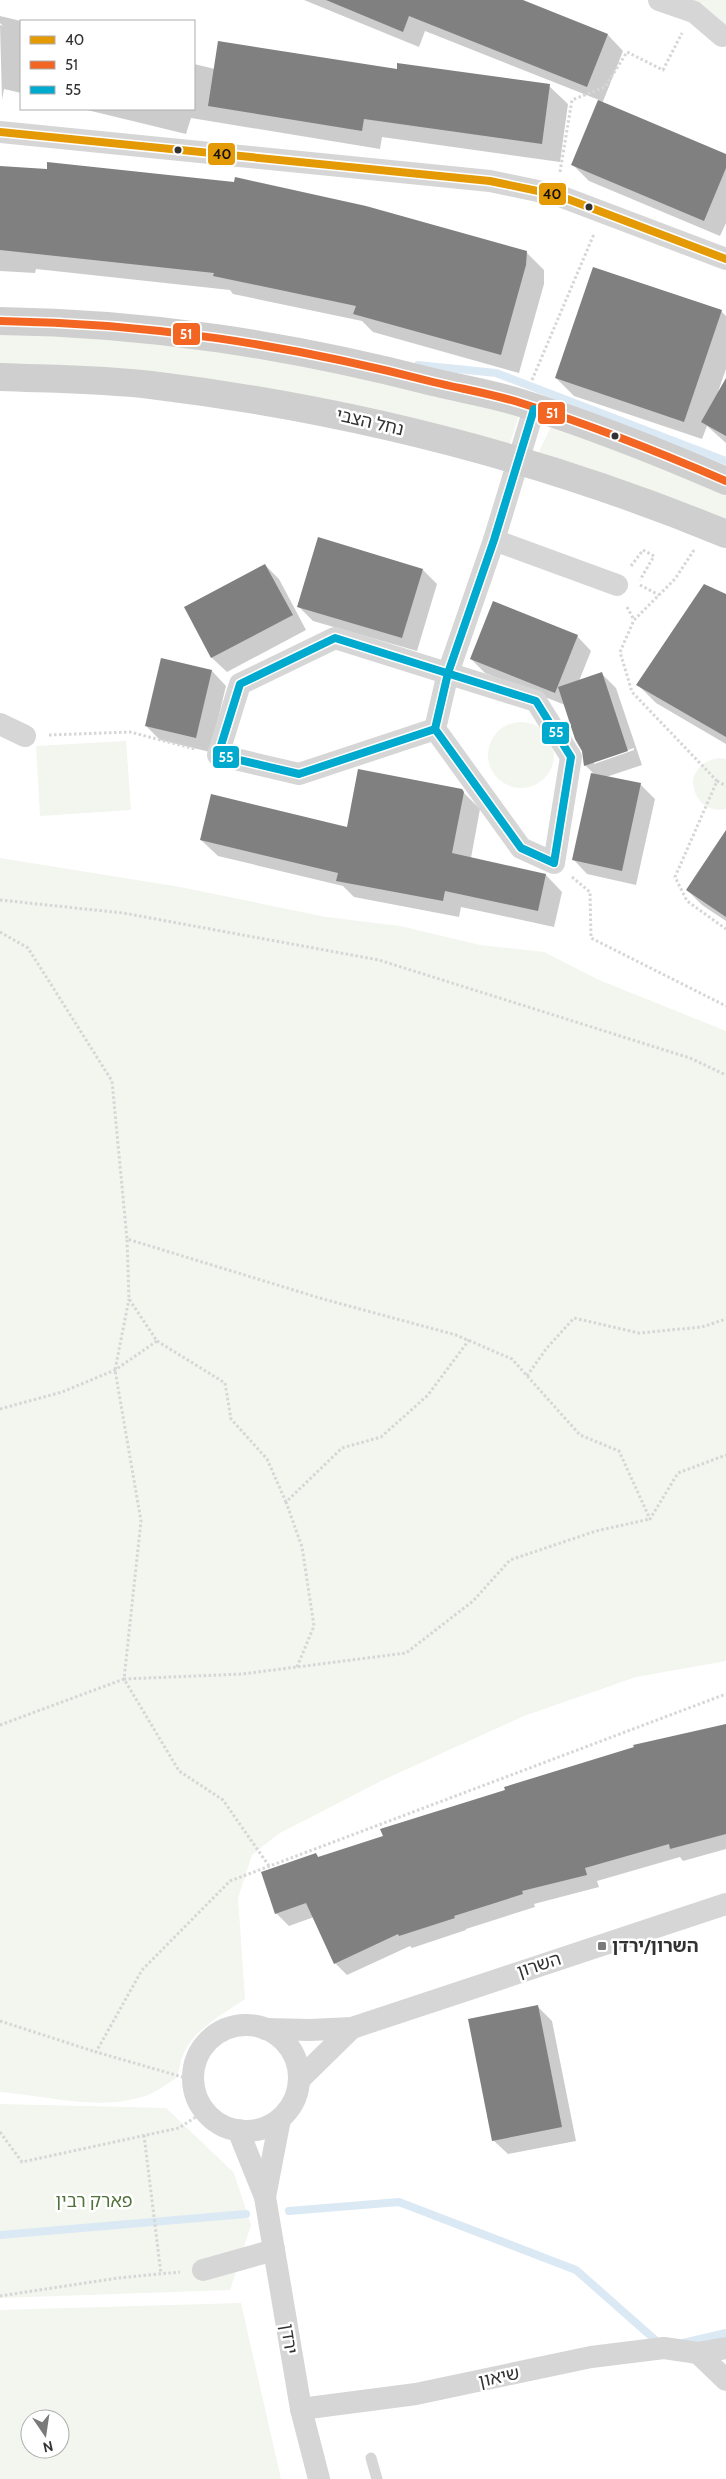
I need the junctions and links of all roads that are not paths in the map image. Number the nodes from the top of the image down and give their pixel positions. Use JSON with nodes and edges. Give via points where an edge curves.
{"nodes":[{"id":1,"x":659,"y":0,"type":"edge"},
{"id":2,"x":722,"y":36,"type":"dead end"},
{"id":3,"x":0,"y":132,"type":"edge"},
{"id":4,"x":726,"y":259,"type":"edge"},
{"id":5,"x":0,"y":321,"type":"edge"},
{"id":6,"x":0,"y":377,"type":"edge"},
{"id":7,"x":528,"y":406,"type":"junction"},
{"id":8,"x":518,"y":460,"type":"junction"},
{"id":9,"x":726,"y":481,"type":"edge"},
{"id":10,"x":718,"y":530,"type":"edge"},
{"id":11,"x":494,"y":540,"type":"junction"},
{"id":12,"x":617,"y":585,"type":"road end"},
{"id":13,"x":448,"y":673,"type":"junction"},
{"id":14,"x":0,"y":724,"type":"edge"},
{"id":15,"x":435,"y":728,"type":"junction"},
{"id":16,"x":25,"y":736,"type":"road end"},
{"id":17,"x":726,"y":1904,"type":"edge"},
{"id":18,"x":352,"y":2028,"type":"junction"},
{"id":19,"x":265,"y":2029,"type":"junction"},
{"id":20,"x":299,"y":2080,"type":"junction"},
{"id":21,"x":280,"y":2119,"type":"junction"},
{"id":22,"x":238,"y":2130,"type":"junction"},
{"id":23,"x":265,"y":2197,"type":"junction"},
{"id":24,"x":274,"y":2250,"type":"junction"},
{"id":25,"x":203,"y":2270,"type":"road end"},
{"id":26,"x":726,"y":2348,"type":"edge"},
{"id":27,"x":698,"y":2353,"type":"junction"},
{"id":28,"x":726,"y":2380,"type":"edge"},
{"id":29,"x":301,"y":2409,"type":"junction"},
{"id":30,"x":370,"y":2458,"type":"dead end"},
{"id":31,"x":319,"y":2479,"type":"edge"},
{"id":32,"x":377,"y":2479,"type":"edge"}],
"edges":[{"from":1,"to":2,"type":"street","via":[[694,12]]},
{"from":3,"to":4,"type":"street","via":[[490,181],[556,195]]},
{"from":5,"to":7,"type":"street","via":[[48,321],[150,329],[248,341],[349,360]]},
{"from":6,"to":8,"type":"street","name":"נחל הצבי","via":[[149,384],[248,399],[343,415]]},
{"from":7,"to":8,"type":"street"},
{"from":7,"to":9,"type":"street","via":[[637,443]]},
{"from":8,"to":10,"type":"street","name":"נחל הצבי","via":[[613,489]]},
{"from":8,"to":11,"type":"street"},
{"from":11,"to":12,"type":"street"},
{"from":11,"to":13,"type":"street"},
{"from":13,"to":15,"type":"street"},
{"from":13,"to":15,"type":"street","via":[[536,701],[571,757],[554,863],[521,848]]},
{"from":13,"to":15,"type":"street","via":[[335,638],[240,684],[218,755],[299,774]]},
{"from":14,"to":16,"type":"street"},
{"from":17,"to":18,"type":"street","name":"השרון"},
{"from":18,"to":19,"type":"street","name":"השרון"},
{"from":18,"to":20,"type":"street","name":"השרון"},
{"from":19,"to":20,"type":"street","via":[[280,2037],[292,2050]]},
{"from":19,"to":22,"type":"street","via":[[231,2028],[216,2035],[203,2047],[196,2063],[193,2080],[196,2096],[205,2111],[214,2120]]},
{"from":20,"to":21,"type":"street","via":[[297,2094]]},
{"from":21,"to":22,"type":"street","via":[[253,2131]]},
{"from":21,"to":23,"type":"street","name":"ירדן"},
{"from":22,"to":23,"type":"street","name":"ירדן"},
{"from":23,"to":24,"type":"street","name":"ירדן"},
{"from":24,"to":25,"type":"street"},
{"from":24,"to":29,"type":"street","name":"ירדן"},
{"from":26,"to":27,"type":"street","name":"שיאון"},
{"from":27,"to":28,"type":"street"},
{"from":27,"to":29,"type":"street","name":"שיאון","via":[[664,2348],[591,2357],[416,2394]]},
{"from":29,"to":31,"type":"street","name":"ירדן"},
{"from":30,"to":32,"type":"lane"}]}
